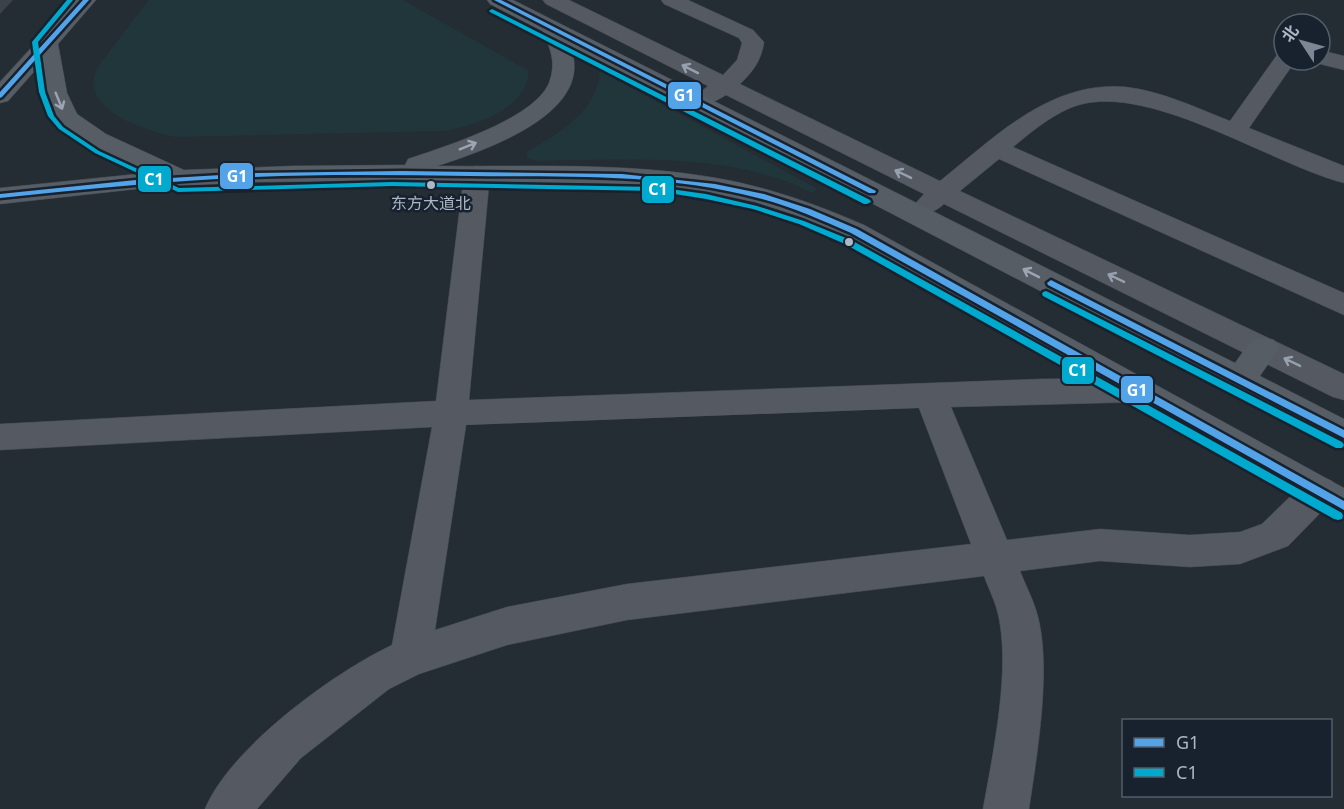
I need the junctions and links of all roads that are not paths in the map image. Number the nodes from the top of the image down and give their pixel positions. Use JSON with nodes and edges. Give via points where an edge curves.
{"nodes":[{"id":1,"x":86,"y":0,"type":"edge"},
{"id":2,"x":497,"y":0,"type":"edge"},
{"id":3,"x":553,"y":0,"type":"edge"},
{"id":4,"x":671,"y":0,"type":"edge"},
{"id":5,"x":550,"y":27,"type":"junction"},
{"id":6,"x":47,"y":44,"type":"junction"},
{"id":7,"x":1276,"y":72,"type":"edge"},
{"id":8,"x":724,"y":86,"type":"junction"},
{"id":9,"x":4,"y":87,"type":"edge"},
{"id":10,"x":697,"y":102,"type":"junction"},
{"id":11,"x":1234,"y":132,"type":"junction"},
{"id":12,"x":996,"y":149,"type":"junction"},
{"id":13,"x":392,"y":172,"type":"junction"},
{"id":14,"x":477,"y":174,"type":"junction"},
{"id":15,"x":1344,"y":175,"type":"edge"},
{"id":16,"x":181,"y":178,"type":"junction"},
{"id":17,"x":941,"y":193,"type":"junction"},
{"id":18,"x":2,"y":196,"type":"edge"},
{"id":19,"x":916,"y":214,"type":"junction"},
{"id":20,"x":1344,"y":305,"type":"edge"},
{"id":21,"x":1263,"y":348,"type":"junction"},
{"id":22,"x":1240,"y":380,"type":"junction"},
{"id":23,"x":1344,"y":388,"type":"edge"},
{"id":24,"x":1138,"y":390,"type":"junction"},
{"id":25,"x":930,"y":395,"type":"junction"},
{"id":26,"x":451,"y":413,"type":"junction"},
{"id":27,"x":1344,"y":434,"type":"edge"},
{"id":28,"x":0,"y":438,"type":"edge"},
{"id":29,"x":1331,"y":498,"type":"edge"},
{"id":30,"x":997,"y":558,"type":"junction"},
{"id":31,"x":410,"y":657,"type":"junction"},
{"id":32,"x":228,"y":809,"type":"edge"},
{"id":33,"x":1006,"y":809,"type":"edge"}],
"edges":[{"from":1,"to":6,"type":"main road"},
{"from":2,"to":5,"type":"main road"},
{"from":8,"to":3,"type":"street","one_way":true},
{"from":4,"to":8,"type":"street","via":[[751,38],[753,48],[745,65]]},
{"from":5,"to":10,"type":"main road"},
{"from":13,"to":5,"type":"main road","one_way":true,"via":[[514,128],[534,114],[547,101],[563,72],[564,61]]},
{"from":6,"to":9,"type":"main road"},
{"from":6,"to":16,"type":"main road","one_way":true,"via":[[53,88],[70,120],[103,142]]},
{"from":7,"to":11,"type":"street"},
{"from":8,"to":10,"type":"street"},
{"from":17,"to":8,"type":"street","one_way":true},
{"from":10,"to":19,"type":"main road"},
{"from":11,"to":12,"type":"street","via":[[1142,97],[1089,94],[1048,110]]},
{"from":11,"to":15,"type":"street"},
{"from":12,"to":17,"type":"street"},
{"from":12,"to":20,"type":"street"},
{"from":13,"to":14,"type":"main road"},
{"from":13,"to":16,"type":"main road"},
{"from":14,"to":24,"type":"main road","via":[[622,175],[700,182],[796,205],[831,220]]},
{"from":14,"to":26,"type":"street"},
{"from":16,"to":18,"type":"main road"},
{"from":17,"to":19,"type":"street"},
{"from":21,"to":17,"type":"street","one_way":true},
{"from":22,"to":19,"type":"main road","one_way":true},
{"from":21,"to":22,"type":"main road"},
{"from":23,"to":21,"type":"street","one_way":true},
{"from":22,"to":27,"type":"main road"},
{"from":24,"to":25,"type":"street"},
{"from":24,"to":29,"type":"main road"},
{"from":25,"to":26,"type":"street"},
{"from":25,"to":30,"type":"street"},
{"from":26,"to":28,"type":"street"},
{"from":26,"to":31,"type":"street"},
{"from":29,"to":30,"type":"street","via":[[1275,535],[1240,548],[1190,551],[1100,545]]},
{"from":30,"to":31,"type":"street","via":[[627,602],[507,626]]},
{"from":30,"to":33,"type":"street","via":[[1022,635],[1021,705]]},
{"from":31,"to":32,"type":"street","via":[[374,675],[286,743]]}]}
